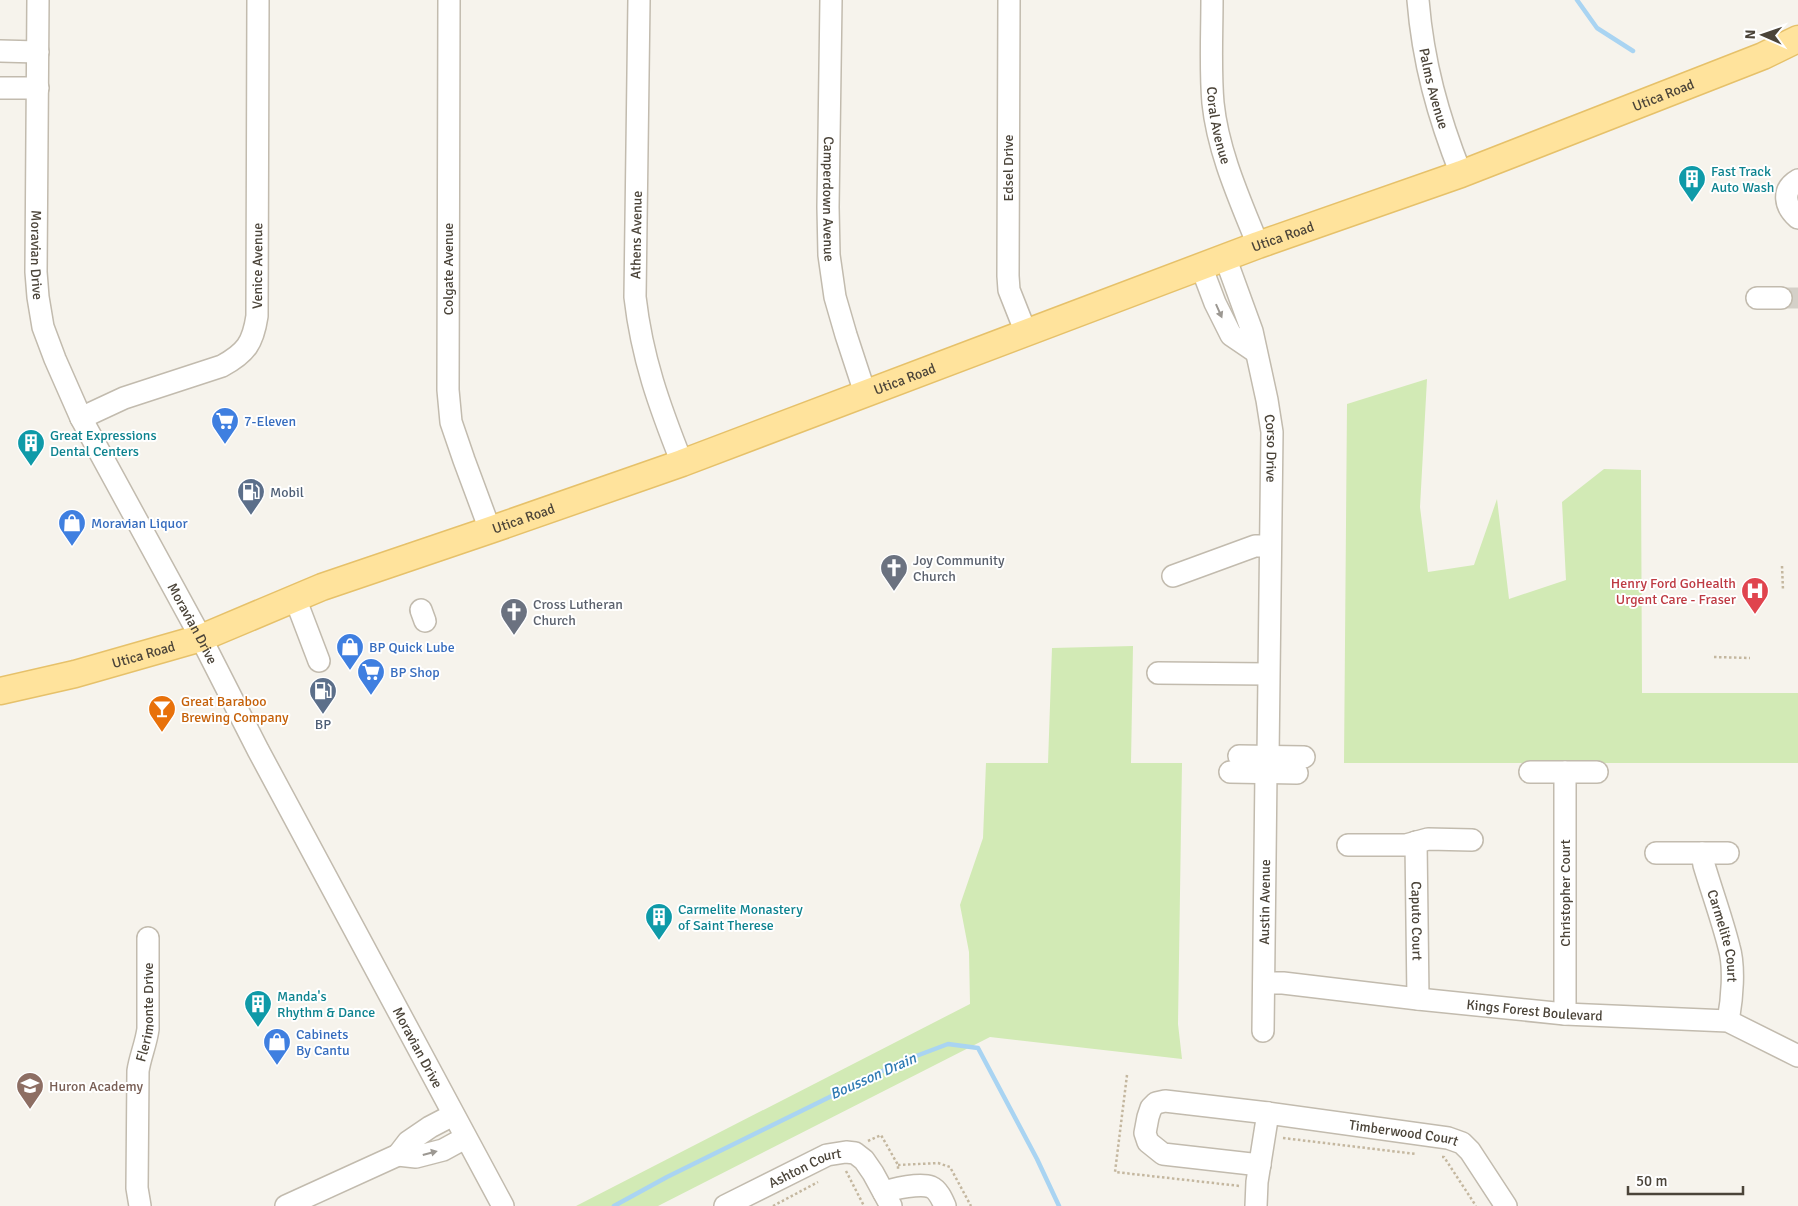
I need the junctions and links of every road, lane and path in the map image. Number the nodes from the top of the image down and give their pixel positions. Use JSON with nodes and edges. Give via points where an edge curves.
{"nodes":[{"id":1,"x":38,"y":0,"type":"edge"},
{"id":2,"x":258,"y":0,"type":"edge"},
{"id":3,"x":449,"y":0,"type":"edge"},
{"id":4,"x":639,"y":0,"type":"edge"},
{"id":5,"x":831,"y":0,"type":"edge"},
{"id":6,"x":1009,"y":0,"type":"edge"},
{"id":7,"x":1212,"y":0,"type":"edge"},
{"id":8,"x":1418,"y":0,"type":"edge"},
{"id":9,"x":1798,"y":39,"type":"edge"},
{"id":10,"x":0,"y":52,"type":"edge"},
{"id":11,"x":38,"y":52,"type":"junction"},
{"id":12,"x":0,"y":88,"type":"edge"},
{"id":13,"x":38,"y":88,"type":"junction"},
{"id":14,"x":1461,"y":174,"type":"junction"},
{"id":15,"x":1798,"y":180,"type":"edge"},
{"id":16,"x":1796,"y":211,"type":"edge"},
{"id":17,"x":1258,"y":245,"type":"junction"},
{"id":18,"x":1225,"y":257,"type":"junction"},
{"id":19,"x":1201,"y":266,"type":"junction"},
{"id":20,"x":1757,"y":298,"type":"dead end"},
{"id":21,"x":1781,"y":298,"type":"tunnel mouth"},
{"id":22,"x":1026,"y":333,"type":"junction"},
{"id":23,"x":1256,"y":352,"type":"junction"},
{"id":24,"x":865,"y":393,"type":"junction"},
{"id":25,"x":81,"y":418,"type":"junction"},
{"id":26,"x":682,"y":463,"type":"junction"},
{"id":27,"x":490,"y":530,"type":"junction"},
{"id":28,"x":1270,"y":546,"type":"junction"},
{"id":29,"x":1782,"y":566,"type":"dead end"},
{"id":30,"x":1172,"y":576,"type":"dead end"},
{"id":31,"x":1783,"y":590,"type":"dead end"},
{"id":32,"x":296,"y":598,"type":"junction"},
{"id":33,"x":201,"y":638,"type":"junction"},
{"id":34,"x":1714,"y":657,"type":"dead end"},
{"id":35,"x":1750,"y":658,"type":"dead end"},
{"id":36,"x":319,"y":661,"type":"dead end"},
{"id":37,"x":1158,"y":673,"type":"dead end"},
{"id":38,"x":1268,"y":674,"type":"junction"},
{"id":39,"x":0,"y":691,"type":"edge"},
{"id":40,"x":1234,"y":764,"type":"dead end"},
{"id":41,"x":1267,"y":764,"type":"junction"},
{"id":42,"x":1300,"y":765,"type":"dead end"},
{"id":43,"x":1530,"y":772,"type":"dead end"},
{"id":44,"x":1565,"y":772,"type":"junction"},
{"id":45,"x":1597,"y":772,"type":"dead end"},
{"id":46,"x":1472,"y":840,"type":"dead end"},
{"id":47,"x":1416,"y":842,"type":"junction"},
{"id":48,"x":1348,"y":845,"type":"dead end"},
{"id":49,"x":1656,"y":853,"type":"dead end"},
{"id":50,"x":1702,"y":853,"type":"junction"},
{"id":51,"x":1728,"y":853,"type":"dead end"},
{"id":52,"x":148,"y":938,"type":"dead end"},
{"id":53,"x":1264,"y":982,"type":"junction"},
{"id":54,"x":1418,"y":999,"type":"junction"},
{"id":55,"x":1565,"y":1014,"type":"junction"},
{"id":56,"x":1728,"y":1021,"type":"junction"},
{"id":57,"x":1263,"y":1032,"type":"dead end"},
{"id":58,"x":1798,"y":1056,"type":"edge"},
{"id":59,"x":1268,"y":1113,"type":"junction"},
{"id":60,"x":453,"y":1115,"type":"junction"},
{"id":61,"x":1276,"y":1137,"type":"dead end"},
{"id":62,"x":466,"y":1138,"type":"junction"},
{"id":63,"x":1424,"y":1154,"type":"dead end"},
{"id":64,"x":398,"y":1155,"type":"junction"},
{"id":65,"x":1434,"y":1156,"type":"dead end"},
{"id":66,"x":1260,"y":1164,"type":"junction"},
{"id":67,"x":844,"y":1168,"type":"dead end"},
{"id":68,"x":888,"y":1199,"type":"edge"},
{"id":69,"x":140,"y":1206,"type":"edge"},
{"id":70,"x":286,"y":1206,"type":"edge"},
{"id":71,"x":503,"y":1206,"type":"edge"},
{"id":72,"x":725,"y":1206,"type":"edge"},
{"id":73,"x":864,"y":1206,"type":"edge"},
{"id":74,"x":945,"y":1206,"type":"edge"},
{"id":75,"x":1256,"y":1206,"type":"edge"},
{"id":76,"x":1476,"y":1206,"type":"edge"},
{"id":77,"x":1506,"y":1206,"type":"edge"}],
"edges":[{"from":1,"to":11,"type":"street","name":"Moravian Drive"},
{"from":2,"to":25,"type":"street","name":"Venice Avenue","via":[[255,331],[248,347],[222,366],[124,398]]},
{"from":3,"to":27,"type":"street","name":"Colgate Avenue","via":[[448,390],[451,422]]},
{"from":4,"to":26,"type":"street","name":"Athens Avenue","via":[[635,296],[645,358],[658,404]]},
{"from":5,"to":24,"type":"street","name":"Camperdown Avenue","via":[[829,255],[835,297]]},
{"from":6,"to":22,"type":"street","name":"Edsel Drive","via":[[1008,276],[1009,290]]},
{"from":7,"to":17,"type":"street","name":"Coral Avenue","via":[[1214,104],[1220,138],[1234,185]]},
{"from":8,"to":14,"type":"street","name":"Palms Avenue","via":[[1425,57],[1436,105]]},
{"from":9,"to":14,"type":"main road","name":"Utica Road","via":[[1763,56]]},
{"from":10,"to":11,"type":"street"},
{"from":11,"to":13,"type":"street","name":"Moravian Drive"},
{"from":12,"to":13,"type":"street"},
{"from":13,"to":25,"type":"street","name":"Moravian Drive","via":[[38,297],[52,351]]},
{"from":14,"to":17,"type":"main road","name":"Utica Road"},
{"from":15,"to":16,"type":"street","via":[[1786,194],[1788,207]]},
{"from":17,"to":18,"type":"main road","name":"Utica Road"},
{"from":18,"to":19,"type":"main road","name":"Utica Road"},
{"from":18,"to":23,"type":"street","name":"Corso Drive","via":[[1252,331]]},
{"from":19,"to":22,"type":"main road","name":"Utica Road"},
{"from":19,"to":23,"type":"street","one_way":true,"via":[[1231,334]]},
{"from":20,"to":21,"type":"street"},
{"from":22,"to":24,"type":"main road","name":"Utica Road"},
{"from":23,"to":28,"type":"street","name":"Corso Drive","via":[[1272,432]]},
{"from":24,"to":26,"type":"main road","name":"Utica Road"},
{"from":25,"to":33,"type":"street","name":"Moravian Drive"},
{"from":26,"to":27,"type":"main road","name":"Utica Road"},
{"from":27,"to":32,"type":"main road","name":"Utica Road"},
{"from":28,"to":30,"type":"street","via":[[1255,546]]},
{"from":28,"to":38,"type":"street","name":"Corso Drive"},
{"from":29,"to":31,"type":"path"},
{"from":32,"to":33,"type":"main road","name":"Utica Road"},
{"from":32,"to":36,"type":"street"},
{"from":33,"to":39,"type":"main road","name":"Utica Road","via":[[75,674]]},
{"from":33,"to":60,"type":"street","name":"Moravian Drive"},
{"from":34,"to":35,"type":"path"},
{"from":37,"to":38,"type":"street"},
{"from":38,"to":41,"type":"street","name":"Corso Drive"},
{"from":40,"to":41,"type":"street"},
{"from":41,"to":42,"type":"street"},
{"from":41,"to":53,"type":"street","name":"Austin Avenue"},
{"from":43,"to":44,"type":"street"},
{"from":44,"to":45,"type":"street"},
{"from":44,"to":55,"type":"street","name":"Christopher Court"},
{"from":46,"to":47,"type":"street","via":[[1428,839]]},
{"from":47,"to":48,"type":"street","via":[[1406,845]]},
{"from":47,"to":54,"type":"street","name":"Caputo Court"},
{"from":49,"to":50,"type":"street"},
{"from":50,"to":51,"type":"street"},
{"from":50,"to":56,"type":"street","name":"Carmelite Court","via":[[1730,947],[1731,1007]]},
{"from":52,"to":69,"type":"street","name":"Flerimonte Drive","via":[[148,1029],[138,1071],[137,1188]]},
{"from":53,"to":54,"type":"street","name":"Kings Forest Boulevard"},
{"from":53,"to":57,"type":"street","name":"Austin Avenue"},
{"from":54,"to":55,"type":"street","name":"Kings Forest Boulevard"},
{"from":55,"to":56,"type":"street","name":"Kings Forest Boulevard"},
{"from":56,"to":58,"type":"street","name":"Kings Forest Boulevard"},
{"from":59,"to":66,"type":"street"},
{"from":59,"to":66,"type":"street","name":"Timberwood Court","via":[[1165,1101],[1151,1108],[1148,1117],[1148,1142],[1163,1154]]},
{"from":59,"to":77,"type":"street","name":"Timberwood Court","via":[[1448,1138],[1470,1150]]},
{"from":60,"to":62,"type":"street","name":"Moravian Drive"},
{"from":60,"to":64,"type":"street","via":[[430,1126],[408,1142]]},
{"from":61,"to":63,"type":"path"},
{"from":64,"to":62,"type":"street","one_way":true,"via":[[416,1157],[443,1150]]},
{"from":62,"to":71,"type":"street","name":"Moravian Drive"},
{"from":64,"to":70,"type":"street"},
{"from":65,"to":76,"type":"path","via":[[1444,1157]]},
{"from":66,"to":75,"type":"street"},
{"from":67,"to":73,"type":"path"},
{"from":68,"to":72,"type":"street","name":"Ashton Court","via":[[861,1158],[855,1153],[836,1152],[826,1154]]},
{"from":68,"to":74,"type":"street","via":[[898,1188],[930,1187]]}]}
